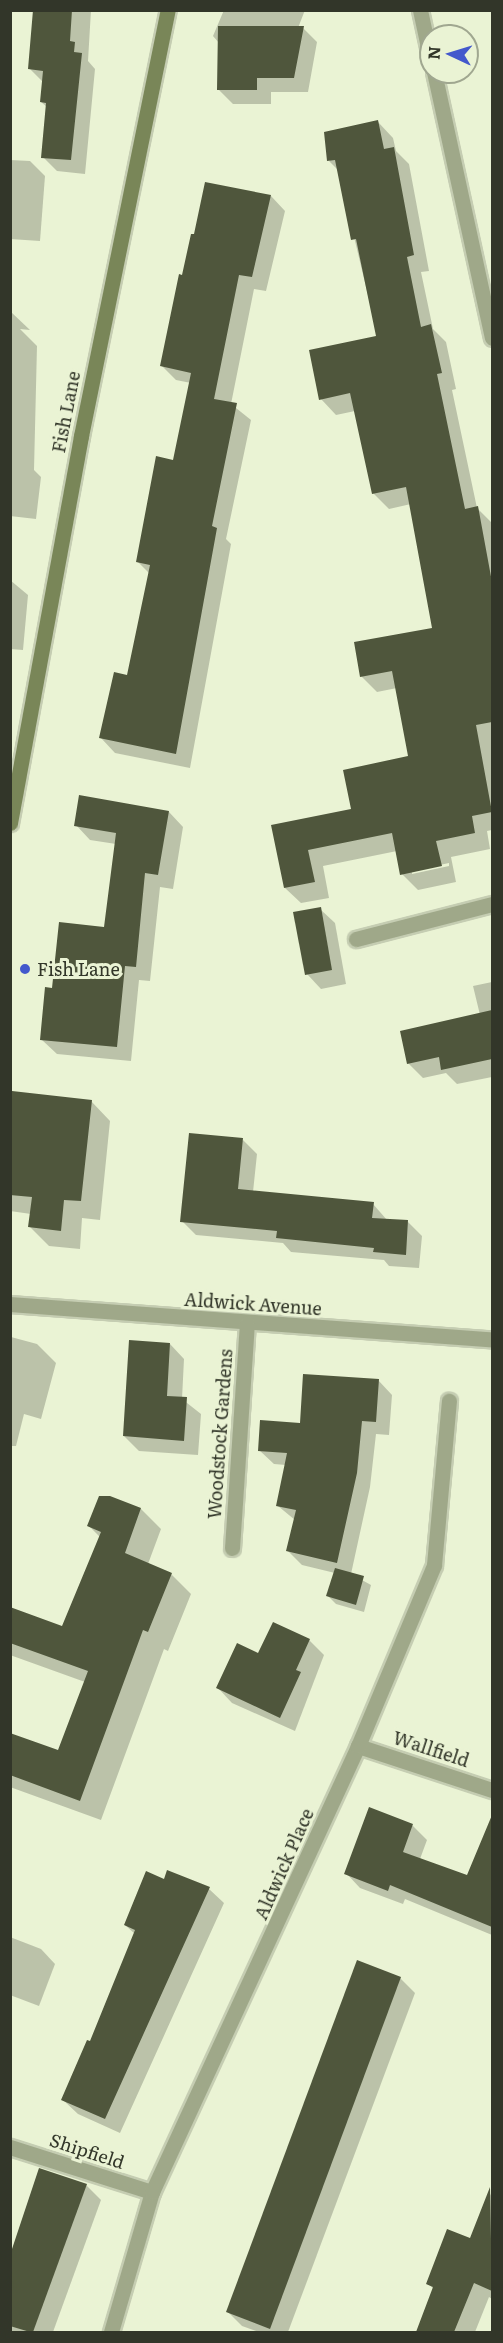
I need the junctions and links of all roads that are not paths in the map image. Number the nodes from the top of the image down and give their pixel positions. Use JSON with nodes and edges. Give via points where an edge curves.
{"nodes":[{"id":1,"x":168,"y":10,"type":"edge"},
{"id":2,"x":437,"y":84,"type":"edge"},
{"id":3,"x":492,"y":338,"type":"edge"},
{"id":4,"x":10,"y":823,"type":"edge"},
{"id":5,"x":492,"y":904,"type":"edge"},
{"id":6,"x":356,"y":939,"type":"dead end"},
{"id":7,"x":10,"y":1304,"type":"edge"},
{"id":8,"x":247,"y":1323,"type":"junction"},
{"id":9,"x":492,"y":1339,"type":"edge"},
{"id":10,"x":449,"y":1401,"type":"dead end"},
{"id":11,"x":232,"y":1548,"type":"dead end"},
{"id":12,"x":358,"y":1746,"type":"junction"},
{"id":13,"x":492,"y":1790,"type":"edge"},
{"id":14,"x":10,"y":2147,"type":"edge"},
{"id":15,"x":152,"y":2192,"type":"junction"},
{"id":16,"x":111,"y":2332,"type":"edge"}],
"edges":[{"from":1,"to":4,"type":"street","name":"Fish Lane","via":[[81,436]]},
{"from":2,"to":3,"type":"street"},
{"from":5,"to":6,"type":"street"},
{"from":7,"to":8,"type":"street","name":"Aldwick Avenue"},
{"from":8,"to":9,"type":"street","name":"Aldwick Avenue"},
{"from":8,"to":11,"type":"street","name":"Woodstock Gardens"},
{"from":10,"to":12,"type":"street","name":"Aldwick Place","via":[[434,1565]]},
{"from":12,"to":13,"type":"street","name":"Wallfield"},
{"from":12,"to":15,"type":"street","name":"Aldwick Place"},
{"from":14,"to":15,"type":"street","name":"Shipfield"},
{"from":15,"to":16,"type":"street","name":"Aldwick Place"}]}
